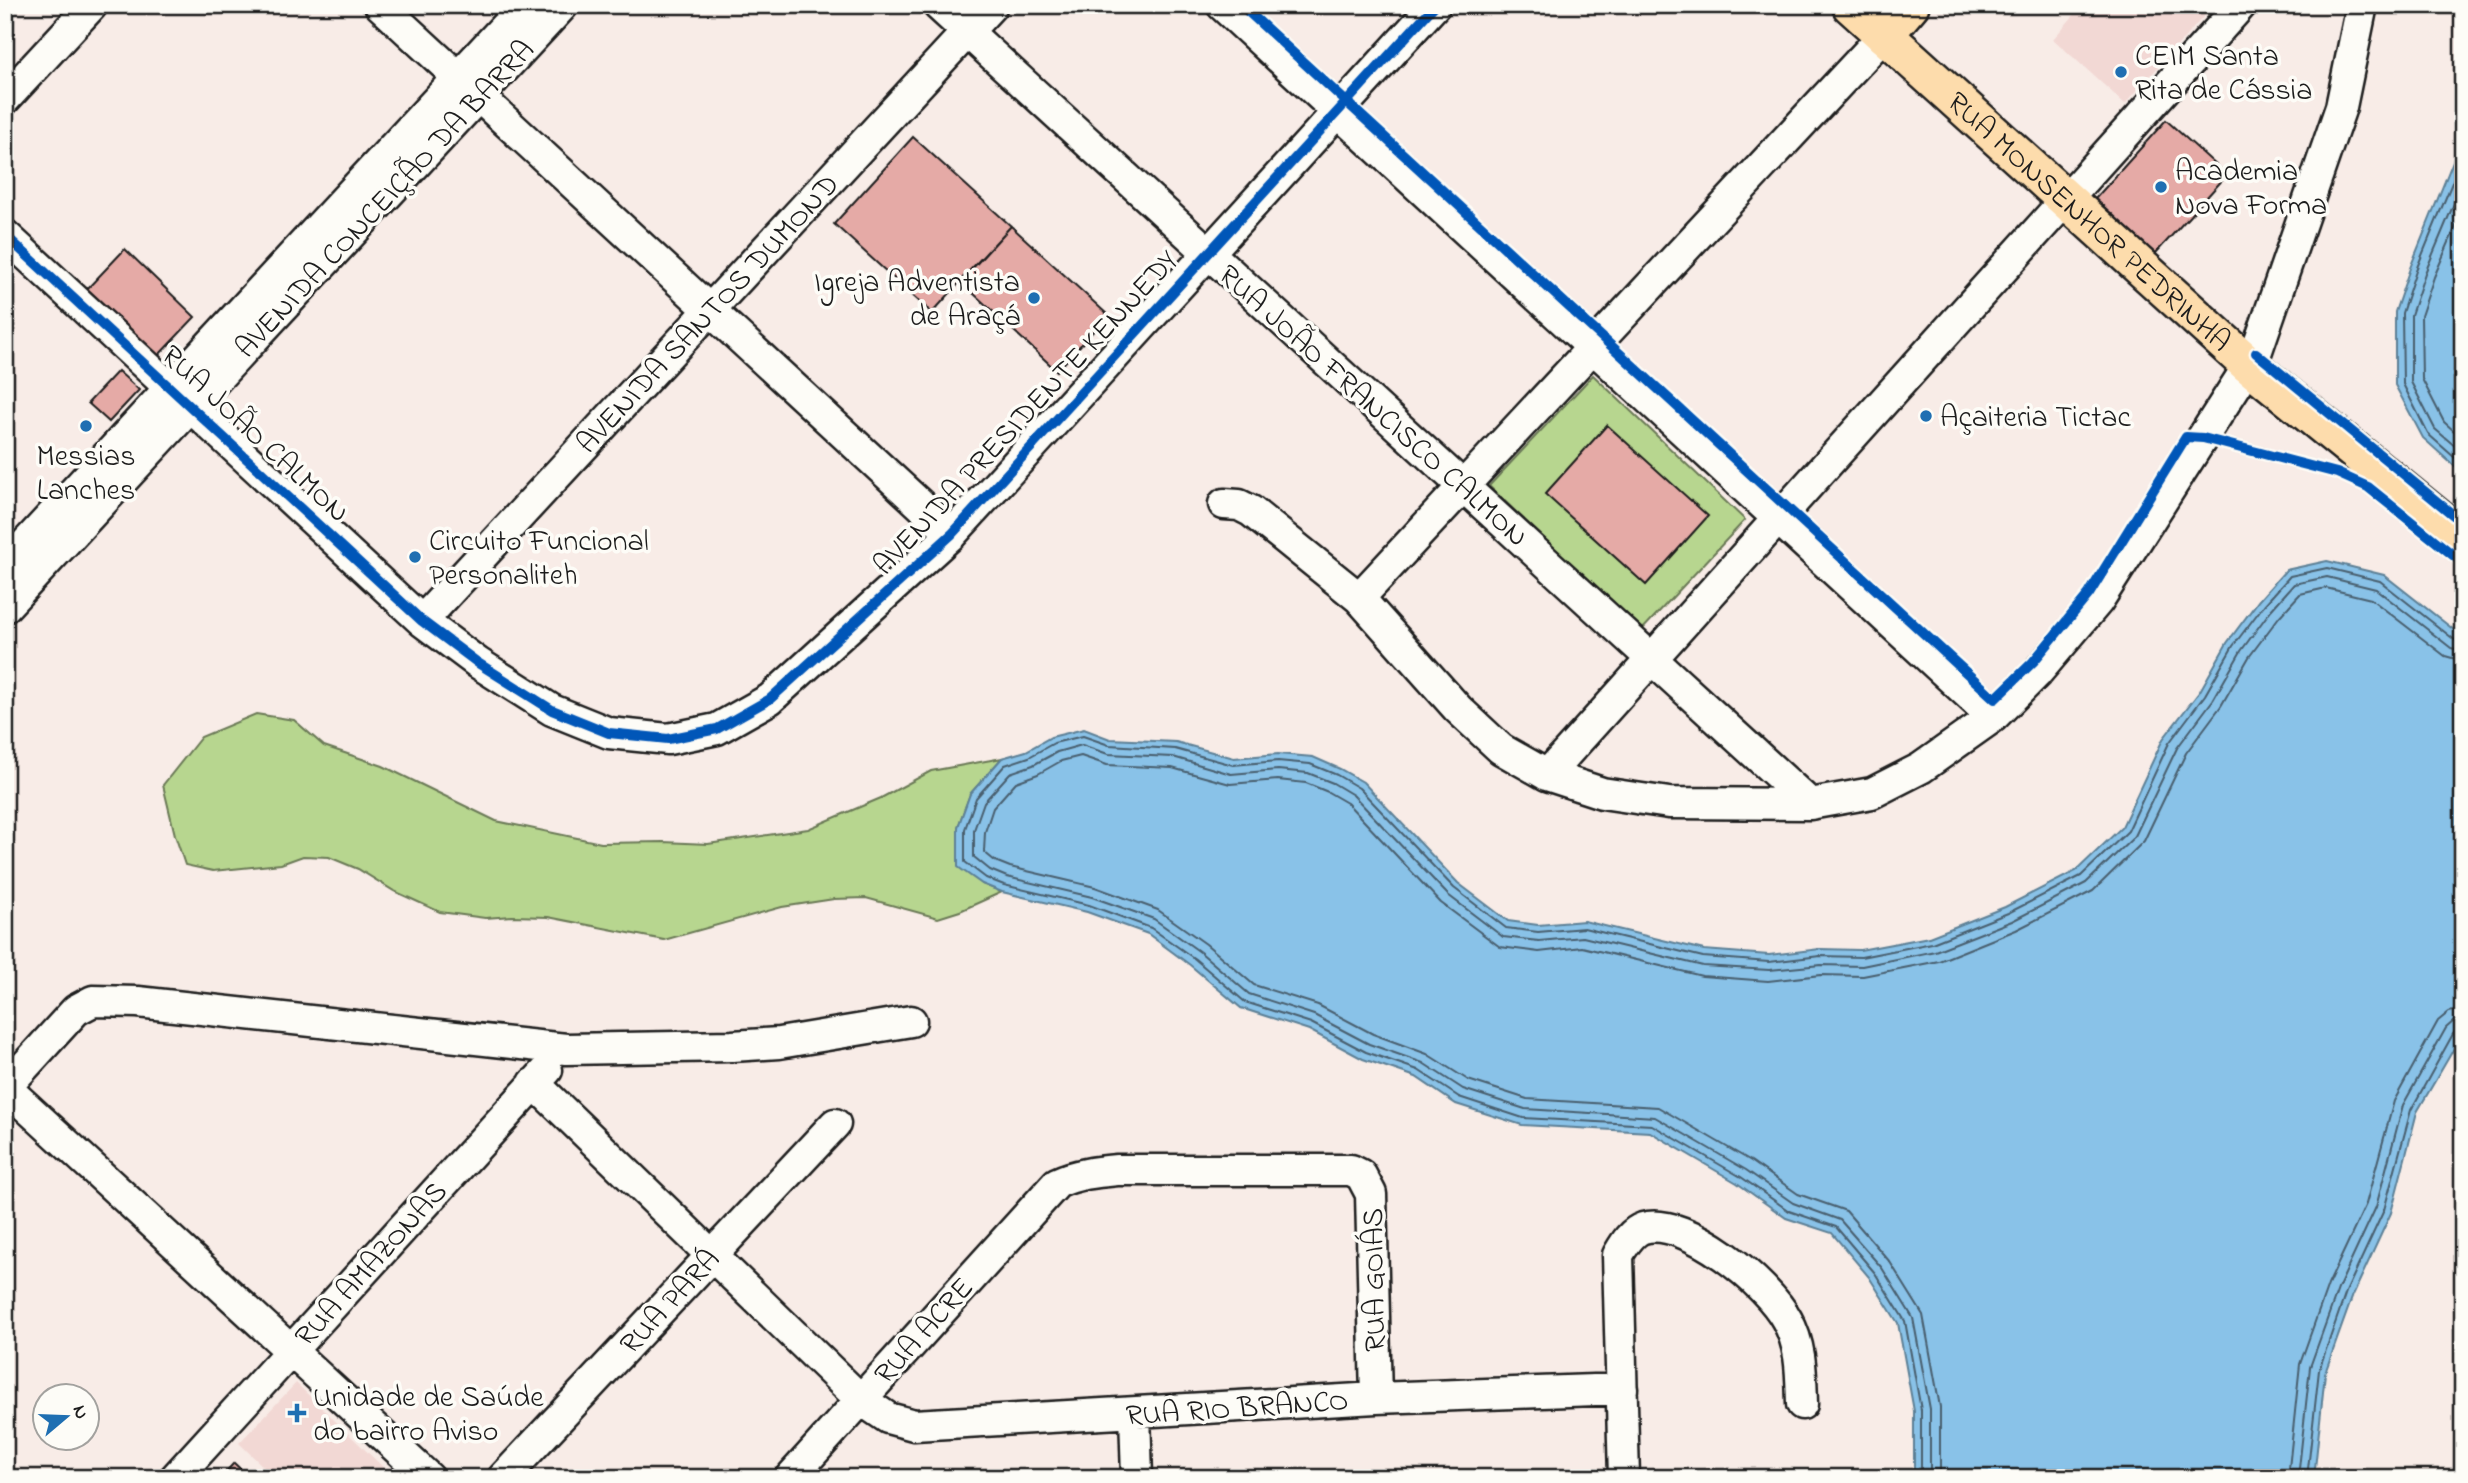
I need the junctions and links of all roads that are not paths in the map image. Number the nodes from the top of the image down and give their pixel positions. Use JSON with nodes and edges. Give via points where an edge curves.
{"nodes":[{"id":1,"x":92,"y":5,"type":"edge"},
{"id":2,"x":380,"y":5,"type":"edge"},
{"id":3,"x":525,"y":5,"type":"edge"},
{"id":4,"x":563,"y":5,"type":"edge"},
{"id":5,"x":938,"y":5,"type":"edge"},
{"id":6,"x":992,"y":5,"type":"edge"},
{"id":7,"x":1222,"y":5,"type":"edge"},
{"id":8,"x":1436,"y":5,"type":"edge"},
{"id":9,"x":1851,"y":5,"type":"edge"},
{"id":10,"x":1910,"y":5,"type":"edge"},
{"id":11,"x":2241,"y":5,"type":"edge"},
{"id":12,"x":2355,"y":10,"type":"edge"},
{"id":13,"x":967,"y":32,"type":"junction"},
{"id":14,"x":1884,"y":35,"type":"junction"},
{"id":15,"x":468,"y":87,"type":"junction"},
{"id":16,"x":5,"y":99,"type":"edge"},
{"id":17,"x":1338,"y":112,"type":"junction"},
{"id":18,"x":2067,"y":198,"type":"junction"},
{"id":19,"x":5,"y":235,"type":"edge"},
{"id":20,"x":1209,"y":253,"type":"junction"},
{"id":21,"x":710,"y":310,"type":"junction"},
{"id":22,"x":1593,"y":347,"type":"junction"},
{"id":23,"x":2249,"y":365,"type":"junction"},
{"id":24,"x":181,"y":397,"type":"junction"},
{"id":25,"x":1463,"y":486,"type":"junction"},
{"id":26,"x":1224,"y":504,"type":"dead end"},
{"id":27,"x":1778,"y":519,"type":"junction"},
{"id":28,"x":952,"y":534,"type":"junction"},
{"id":29,"x":2463,"y":539,"type":"edge"},
{"id":30,"x":5,"y":566,"type":"edge"},
{"id":31,"x":1359,"y":598,"type":"junction"},
{"id":32,"x":5,"y":607,"type":"edge"},
{"id":33,"x":422,"y":621,"type":"junction"},
{"id":34,"x":1652,"y":659,"type":"junction"},
{"id":35,"x":478,"y":663,"type":"joint"},
{"id":36,"x":1993,"y":716,"type":"junction"},
{"id":37,"x":1547,"y":775,"type":"junction"},
{"id":38,"x":1810,"y":804,"type":"junction"},
{"id":39,"x":911,"y":1021,"type":"dead end"},
{"id":40,"x":566,"y":1049,"type":"junction"},
{"id":41,"x":534,"y":1083,"type":"junction"},
{"id":42,"x":5,"y":1088,"type":"edge"},
{"id":43,"x":835,"y":1124,"type":"dead end"},
{"id":44,"x":1351,"y":1170,"type":"joint"},
{"id":45,"x":712,"y":1255,"type":"junction"},
{"id":46,"x":290,"y":1351,"type":"junction"},
{"id":47,"x":1622,"y":1389,"type":"junction"},
{"id":48,"x":1376,"y":1398,"type":"junction"},
{"id":49,"x":860,"y":1399,"type":"junction"},
{"id":50,"x":1802,"y":1404,"type":"dead end"},
{"id":51,"x":1135,"y":1413,"type":"junction"},
{"id":52,"x":175,"y":1478,"type":"edge"},
{"id":53,"x":429,"y":1478,"type":"edge"},
{"id":54,"x":503,"y":1478,"type":"edge"},
{"id":55,"x":790,"y":1478,"type":"edge"},
{"id":56,"x":1137,"y":1478,"type":"edge"},
{"id":57,"x":1624,"y":1478,"type":"edge"}],
"edges":[{"from":1,"to":16,"type":"street"},
{"from":2,"to":15,"type":"street"},
{"from":3,"to":15,"type":"street","name":"AVENIDA CONCEIÇÃO DA BARRA"},
{"from":4,"to":15,"type":"street","name":"AVENIDA CONCEIÇÃO DA BARRA"},
{"from":5,"to":13,"type":"street","name":"RUA JOÃO FRANCISCO CALMON"},
{"from":6,"to":13,"type":"street","name":"AVENIDA SANTOS DUMOND"},
{"from":7,"to":17,"type":"street"},
{"from":8,"to":17,"type":"street","name":"AVENIDA PRESIDENTE KENNEDY"},
{"from":9,"to":14,"type":"main road","name":"RUA MONSENHOR PEDRINHA"},
{"from":10,"to":14,"type":"main road"},
{"from":11,"to":18,"type":"street"},
{"from":12,"to":23,"type":"street","via":[[2341,107]]},
{"from":13,"to":20,"type":"street","name":"RUA JOÃO FRANCISCO CALMON"},
{"from":13,"to":21,"type":"street","name":"AVENIDA SANTOS DUMOND"},
{"from":14,"to":18,"type":"main road","name":"RUA MONSENHOR PEDRINHA"},
{"from":14,"to":22,"type":"street"},
{"from":15,"to":21,"type":"street"},
{"from":15,"to":24,"type":"street","name":"AVENIDA CONCEIÇÃO DA BARRA"},
{"from":17,"to":20,"type":"street","name":"AVENIDA PRESIDENTE KENNEDY"},
{"from":17,"to":22,"type":"street"},
{"from":18,"to":23,"type":"main road","name":"RUA MONSENHOR PEDRINHA"},
{"from":18,"to":27,"type":"street"},
{"from":19,"to":24,"type":"street","name":"RUA JOÃO CALMON"},
{"from":20,"to":25,"type":"street","name":"RUA JOÃO FRANCISCO CALMON"},
{"from":20,"to":28,"type":"street","name":"AVENIDA PRESIDENTE KENNEDY"},
{"from":21,"to":28,"type":"street"},
{"from":21,"to":33,"type":"street","name":"AVENIDA SANTOS DUMOND"},
{"from":22,"to":25,"type":"street"},
{"from":22,"to":27,"type":"street"},
{"from":23,"to":29,"type":"main road","name":"RUA MONSENHOR PEDRINHA"},
{"from":23,"to":36,"type":"street","via":[[2098,601]]},
{"from":24,"to":30,"type":"street","name":"AVENIDA CONCEIÇÃO DA BARRA"},
{"from":24,"to":32,"type":"street","name":"AVENIDA CONCEIÇÃO DA BARRA"},
{"from":24,"to":33,"type":"street","name":"RUA JOÃO CALMON"},
{"from":25,"to":31,"type":"street"},
{"from":25,"to":34,"type":"street","name":"RUA JOÃO FRANCISCO CALMON"},
{"from":26,"to":31,"type":"street","via":[[1251,511]]},
{"from":27,"to":34,"type":"street"},
{"from":27,"to":36,"type":"street"},
{"from":28,"to":35,"type":"street","name":"AVENIDA PRESIDENTE KENNEDY","via":[[770,699],[717,729],[668,739],[609,733],[552,710]]},
{"from":31,"to":37,"type":"street","via":[[1458,709],[1501,749]]},
{"from":33,"to":35,"type":"street","name":"RUA JOÃO CALMON"},
{"from":34,"to":37,"type":"street"},
{"from":34,"to":38,"type":"street","name":"RUA JOÃO FRANCISCO CALMON"},
{"from":36,"to":38,"type":"street","via":[[1921,768],[1872,793]]},
{"from":37,"to":38,"type":"street","via":[[1602,793],[1669,803]]},
{"from":39,"to":40,"type":"street","via":[[779,1043]]},
{"from":40,"to":41,"type":"street","name":"RUA AMAZONAS"},
{"from":40,"to":42,"type":"street","via":[[138,1002],[93,1002],[76,1010]]},
{"from":41,"to":45,"type":"street","name":"RUA RIO BRANCO"},
{"from":41,"to":46,"type":"street","name":"RUA AMAZONAS"},
{"from":42,"to":46,"type":"street"},
{"from":43,"to":45,"type":"street","name":"RUA PARÁ"},
{"from":44,"to":48,"type":"street","name":"RUA GOIÁS","via":[[1361,1175],[1371,1194]]},
{"from":44,"to":49,"type":"street","name":"RUA ACRE","via":[[1117,1170],[1069,1177],[1057,1183]]},
{"from":45,"to":49,"type":"street","name":"RUA RIO BRANCO"},
{"from":45,"to":54,"type":"street","name":"RUA PARÁ"},
{"from":46,"to":52,"type":"street","name":"RUA AMAZONAS"},
{"from":46,"to":53,"type":"street"},
{"from":47,"to":48,"type":"street","name":"RUA RIO BRANCO"},
{"from":47,"to":50,"type":"street","via":[[1618,1255],[1627,1239],[1641,1229],[1659,1227],[1689,1236],[1732,1261],[1762,1287],[1787,1320],[1800,1352]]},
{"from":47,"to":57,"type":"street"},
{"from":48,"to":51,"type":"street","name":"RUA RIO BRANCO"},
{"from":49,"to":51,"type":"street","name":"RUA RIO BRANCO","via":[[888,1418],[914,1424]]},
{"from":49,"to":55,"type":"street","name":"RUA ACRE"},
{"from":51,"to":56,"type":"street"}]}
